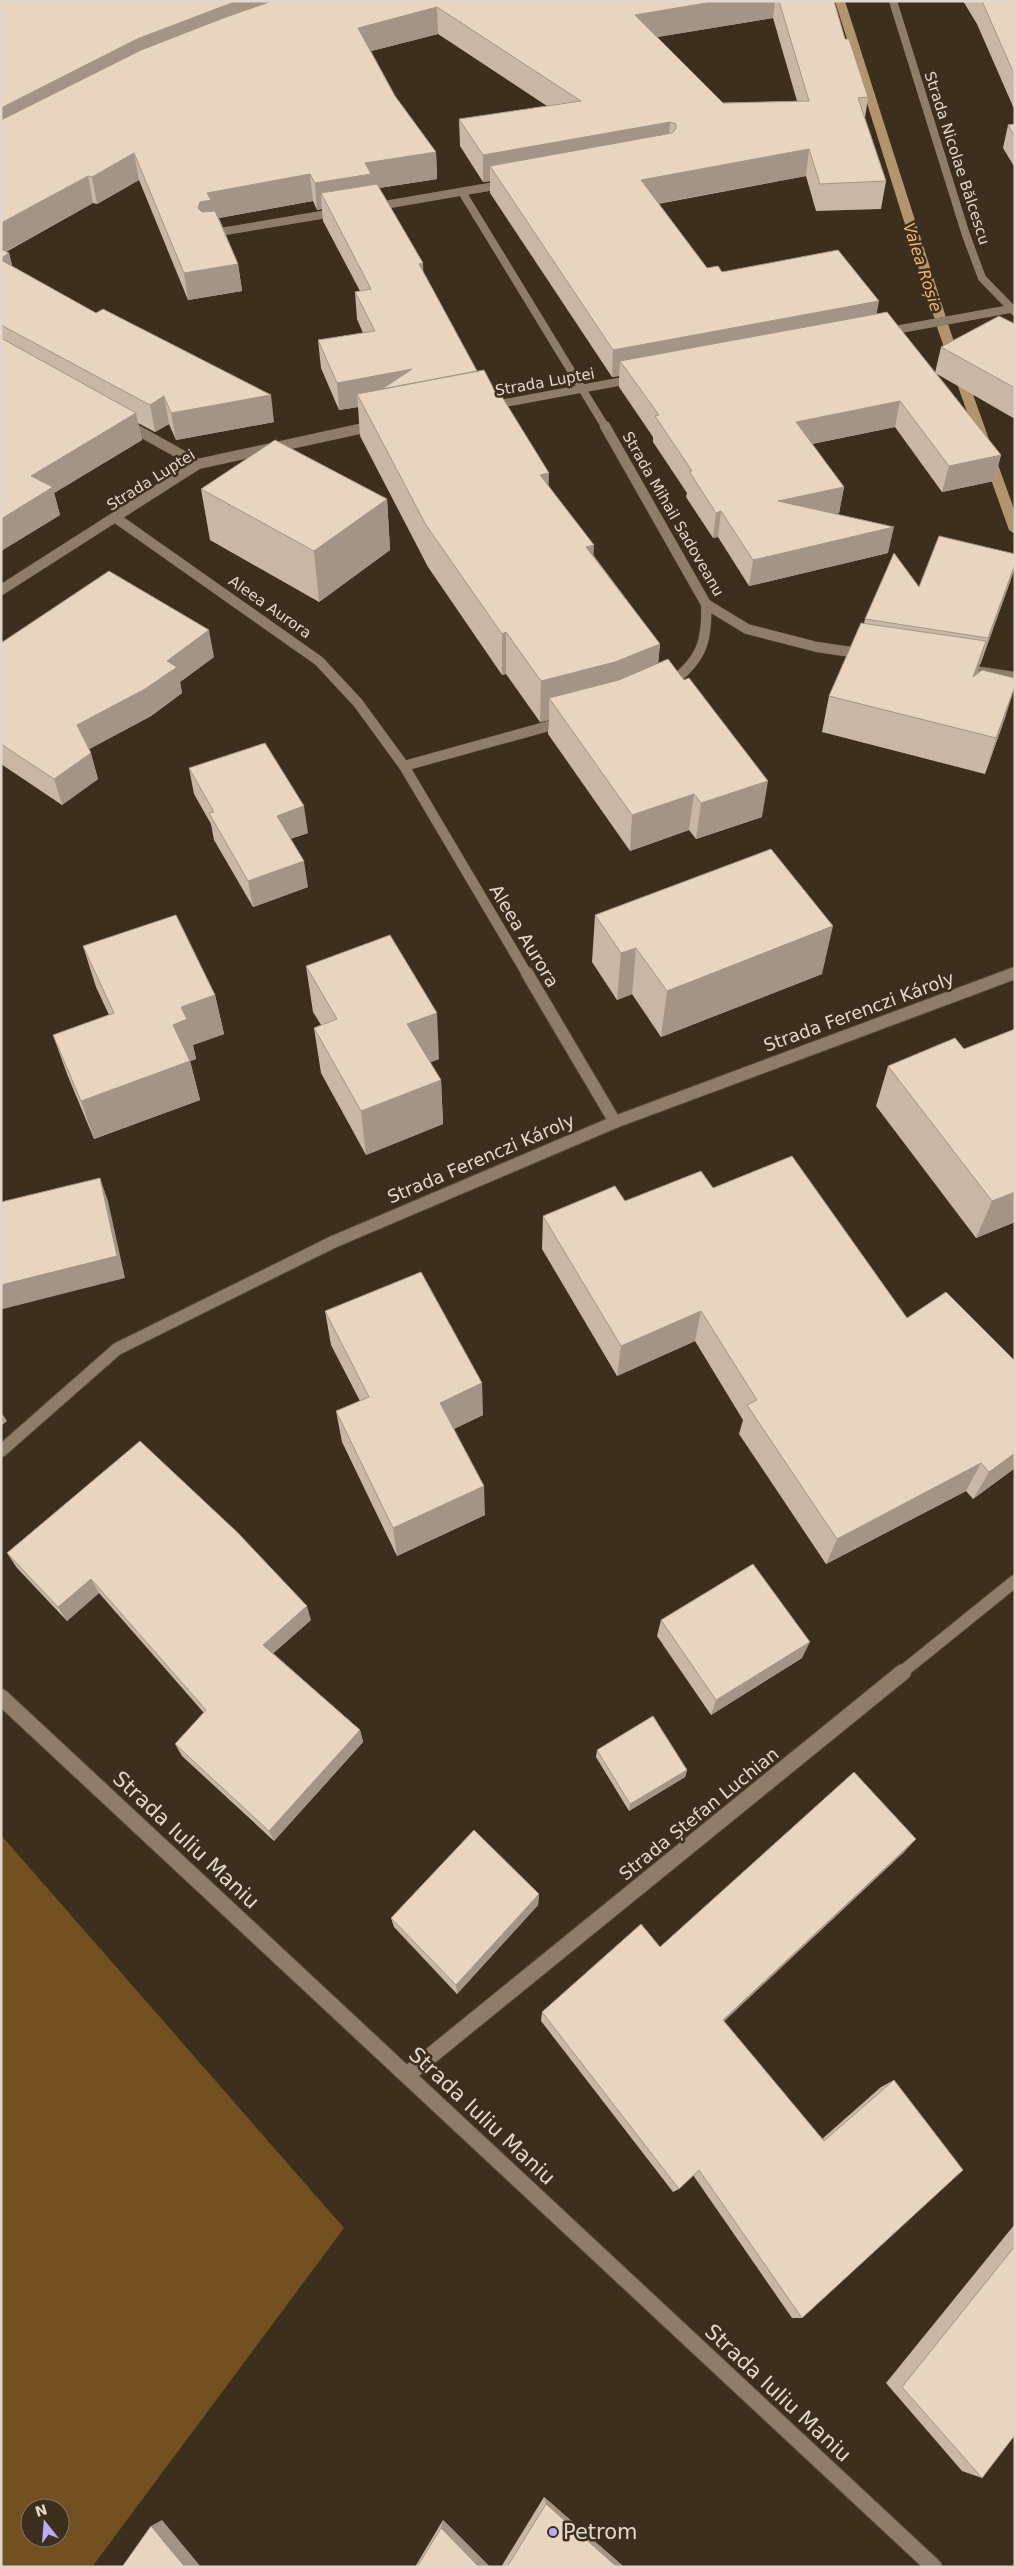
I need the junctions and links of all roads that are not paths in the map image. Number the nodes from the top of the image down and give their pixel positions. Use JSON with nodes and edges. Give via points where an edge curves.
{"nodes":[{"id":1,"x":892,"y":1,"type":"edge"},
{"id":2,"x":511,"y":183,"type":"edge"},
{"id":3,"x":462,"y":192,"type":"junction"},
{"id":4,"x":364,"y":208,"type":"edge"},
{"id":5,"x":344,"y":211,"type":"edge"},
{"id":6,"x":207,"y":234,"type":"edge"},
{"id":7,"x":1012,"y":310,"type":"edge"},
{"id":8,"x":871,"y":334,"type":"edge"},
{"id":9,"x":642,"y":378,"type":"edge"},
{"id":10,"x":584,"y":389,"type":"junction"},
{"id":11,"x":478,"y":408,"type":"edge"},
{"id":12,"x":121,"y":422,"type":"edge"},
{"id":13,"x":381,"y":425,"type":"edge"},
{"id":14,"x":198,"y":464,"type":"junction"},
{"id":15,"x":116,"y":518,"type":"junction"},
{"id":16,"x":1,"y":590,"type":"edge"},
{"id":17,"x":706,"y":604,"type":"junction"},
{"id":18,"x":873,"y":656,"type":"edge"},
{"id":19,"x":949,"y":667,"type":"edge"},
{"id":20,"x":1015,"y":677,"type":"edge"},
{"id":21,"x":660,"y":690,"type":"edge"},
{"id":22,"x":570,"y":720,"type":"edge"},
{"id":23,"x":404,"y":766,"type":"junction"},
{"id":24,"x":1015,"y":973,"type":"edge"},
{"id":25,"x":615,"y":1122,"type":"junction"},
{"id":26,"x":1,"y":1451,"type":"edge"},
{"id":27,"x":1015,"y":1582,"type":"edge"},
{"id":28,"x":1,"y":1697,"type":"edge"},
{"id":29,"x":407,"y":2076,"type":"junction"},
{"id":30,"x":934,"y":2567,"type":"edge"}],
"edges":[{"from":1,"to":7,"type":"street","name":"Strada Nicolae Bălcescu","via":[[982,278]]},
{"from":2,"to":3,"type":"street"},
{"from":3,"to":4,"type":"street"},
{"from":3,"to":10,"type":"street","name":"Strada Mihail Sadoveanu"},
{"from":5,"to":6,"type":"street"},
{"from":7,"to":8,"type":"street"},
{"from":9,"to":10,"type":"street","name":"Strada Luptei"},
{"from":10,"to":11,"type":"street","name":"Strada Luptei"},
{"from":10,"to":17,"type":"street","name":"Strada Mihail Sadoveanu"},
{"from":12,"to":14,"type":"street"},
{"from":13,"to":14,"type":"street","name":"Strada Luptei"},
{"from":14,"to":15,"type":"street","name":"Strada Luptei"},
{"from":15,"to":16,"type":"street","name":"Strada Luptei"},
{"from":15,"to":23,"type":"street","name":"Aleea Aurora","via":[[319,661],[358,703]]},
{"from":17,"to":18,"type":"street","name":"Strada Mihail Sadoveanu","via":[[747,629],[817,647]]},
{"from":17,"to":21,"type":"street","via":[[705,643],[688,672]]},
{"from":19,"to":20,"type":"street"},
{"from":22,"to":23,"type":"street"},
{"from":23,"to":25,"type":"street","name":"Aleea Aurora"},
{"from":24,"to":25,"type":"street","name":"Strada Ferenczi Károly"},
{"from":25,"to":26,"type":"street","name":"Strada Ferenczi Károly","via":[[333,1242],[117,1350]]},
{"from":27,"to":29,"type":"street","name":"Strada Ștefan Luchian"},
{"from":28,"to":29,"type":"street","name":"Strada Iuliu Maniu"},
{"from":29,"to":30,"type":"street","name":"Strada Iuliu Maniu"}]}
